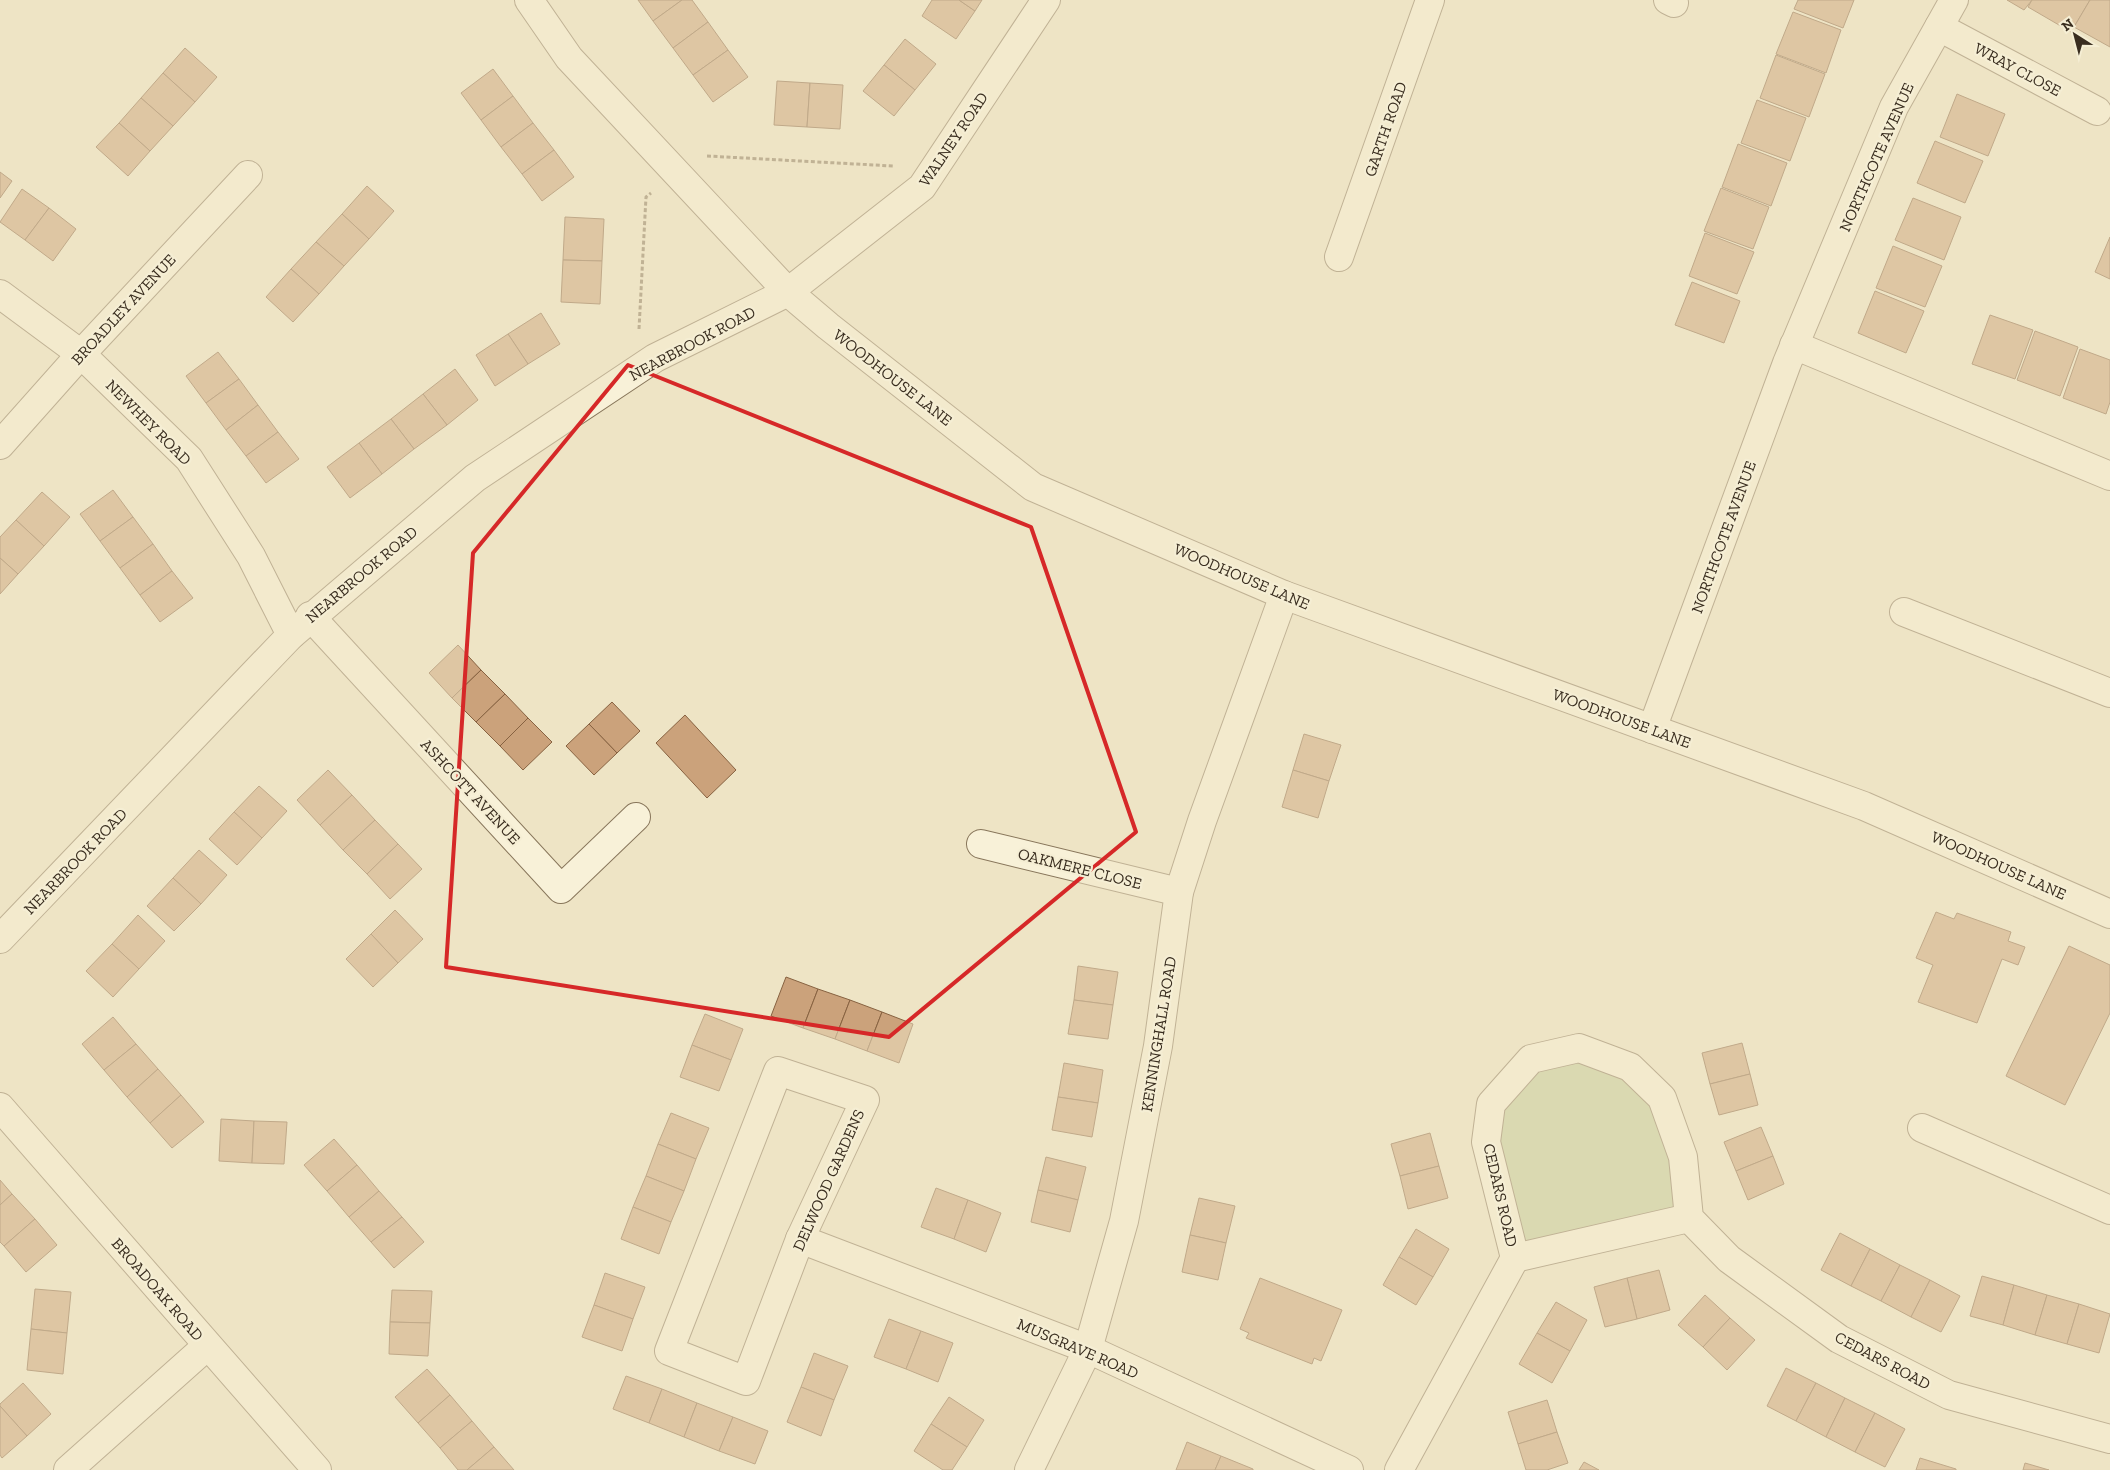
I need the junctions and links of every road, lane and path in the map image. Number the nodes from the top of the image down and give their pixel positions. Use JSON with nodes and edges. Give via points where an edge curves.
{"nodes":[{"id":1,"x":530,"y":0,"type":"edge"},
{"id":2,"x":1046,"y":0,"type":"edge"},
{"id":3,"x":1430,"y":0,"type":"edge"},
{"id":4,"x":1954,"y":0,"type":"edge"},
{"id":5,"x":1939,"y":27,"type":"junction"},
{"id":6,"x":2097,"y":112,"type":"dead end"},
{"id":7,"x":248,"y":176,"type":"dead end"},
{"id":8,"x":1339,"y":257,"type":"dead end"},
{"id":9,"x":788,"y":292,"type":"junction"},
{"id":10,"x":0,"y":294,"type":"edge"},
{"id":11,"x":1794,"y":345,"type":"junction"},
{"id":12,"x":81,"y":354,"type":"junction"},
{"id":13,"x":0,"y":445,"type":"edge"},
{"id":14,"x":2110,"y":476,"type":"edge"},
{"id":15,"x":1284,"y":595,"type":"junction"},
{"id":16,"x":1904,"y":612,"type":"dead end"},
{"id":17,"x":300,"y":625,"type":"junction"},
{"id":18,"x":2110,"y":693,"type":"edge"},
{"id":19,"x":1652,"y":729,"type":"junction"},
{"id":20,"x":636,"y":817,"type":"dead end"},
{"id":21,"x":981,"y":844,"type":"dead end"},
{"id":22,"x":1179,"y":892,"type":"junction"},
{"id":23,"x":2110,"y":914,"type":"edge"},
{"id":24,"x":0,"y":939,"type":"edge"},
{"id":25,"x":0,"y":1107,"type":"edge"},
{"id":26,"x":1922,"y":1128,"type":"dead end"},
{"id":27,"x":2110,"y":1210,"type":"edge"},
{"id":28,"x":1689,"y":1218,"type":"junction"},
{"id":29,"x":800,"y":1239,"type":"junction"},
{"id":30,"x":1515,"y":1258,"type":"junction"},
{"id":31,"x":207,"y":1346,"type":"junction"},
{"id":32,"x":1088,"y":1350,"type":"junction"},
{"id":33,"x":2110,"y":1439,"type":"edge"},
{"id":34,"x":68,"y":1470,"type":"edge"},
{"id":35,"x":317,"y":1470,"type":"edge"},
{"id":36,"x":1029,"y":1470,"type":"edge"},
{"id":37,"x":1349,"y":1470,"type":"edge"},
{"id":38,"x":1399,"y":1470,"type":"edge"}],
"edges":[{"from":1,"to":9,"type":"street","name":"WOODHOUSE LANE","via":[[569,58]]},
{"from":2,"to":9,"type":"street","name":"WALNEY ROAD","via":[[922,187]]},
{"from":3,"to":8,"type":"street","name":"GARTH ROAD"},
{"from":4,"to":5,"type":"street","name":"NORTHCOTE AVENUE"},
{"from":5,"to":6,"type":"street","name":"WRAY CLOSE"},
{"from":5,"to":11,"type":"street","name":"NORTHCOTE AVENUE","via":[[1894,107]]},
{"from":7,"to":12,"type":"street","name":"BROADLEY AVENUE"},
{"from":9,"to":15,"type":"street","name":"WOODHOUSE LANE","via":[[1033,487]]},
{"from":9,"to":17,"type":"street","name":"NEARBROOK ROAD","via":[[655,358],[475,478]]},
{"from":10,"to":12,"type":"street","name":"NEWHEY ROAD"},
{"from":11,"to":14,"type":"street"},
{"from":11,"to":19,"type":"street","name":"NORTHCOTE AVENUE"},
{"from":12,"to":13,"type":"street","name":"BROADLEY AVENUE"},
{"from":12,"to":17,"type":"street","name":"NEWHEY ROAD","via":[[189,459],[250,556]]},
{"from":15,"to":19,"type":"street","name":"WOODHOUSE LANE"},
{"from":15,"to":22,"type":"street","name":"KENNINGHALL ROAD"},
{"from":16,"to":18,"type":"street"},
{"from":17,"to":20,"type":"street","name":"ASHCOTT AVENUE","via":[[561,889]]},
{"from":17,"to":24,"type":"street","name":"NEARBROOK ROAD"},
{"from":19,"to":23,"type":"street","name":"WOODHOUSE LANE","via":[[1864,806]]},
{"from":21,"to":22,"type":"street","name":"OAKMERE CLOSE"},
{"from":22,"to":32,"type":"street","name":"KENNINGHALL ROAD","via":[[1158,1046],[1124,1221]]},
{"from":25,"to":31,"type":"street","name":"BROADOAK ROAD"},
{"from":26,"to":27,"type":"street"},
{"from":28,"to":30,"type":"street","name":"CEDARS ROAD"},
{"from":28,"to":30,"type":"street","name":"CEDARS ROAD","via":[[1683,1157],[1662,1098],[1630,1066],[1579,1048],[1531,1059],[1491,1104],[1486,1142]]},
{"from":28,"to":33,"type":"street","name":"CEDARS ROAD","via":[[1729,1258],[1838,1339],[1950,1395]]},
{"from":29,"to":29,"type":"street","name":"DELWOOD GARDENS","via":[[746,1381],[669,1351],[778,1071],[865,1100]]},
{"from":29,"to":32,"type":"street","name":"MUSGRAVE ROAD"},
{"from":30,"to":38,"type":"street","name":"CEDARS ROAD"},
{"from":31,"to":34,"type":"street"},
{"from":31,"to":35,"type":"street","name":"BROADOAK ROAD"},
{"from":32,"to":36,"type":"street","name":"KENNINGHALL ROAD"},
{"from":32,"to":37,"type":"street","name":"MUSGRAVE ROAD"}]}
